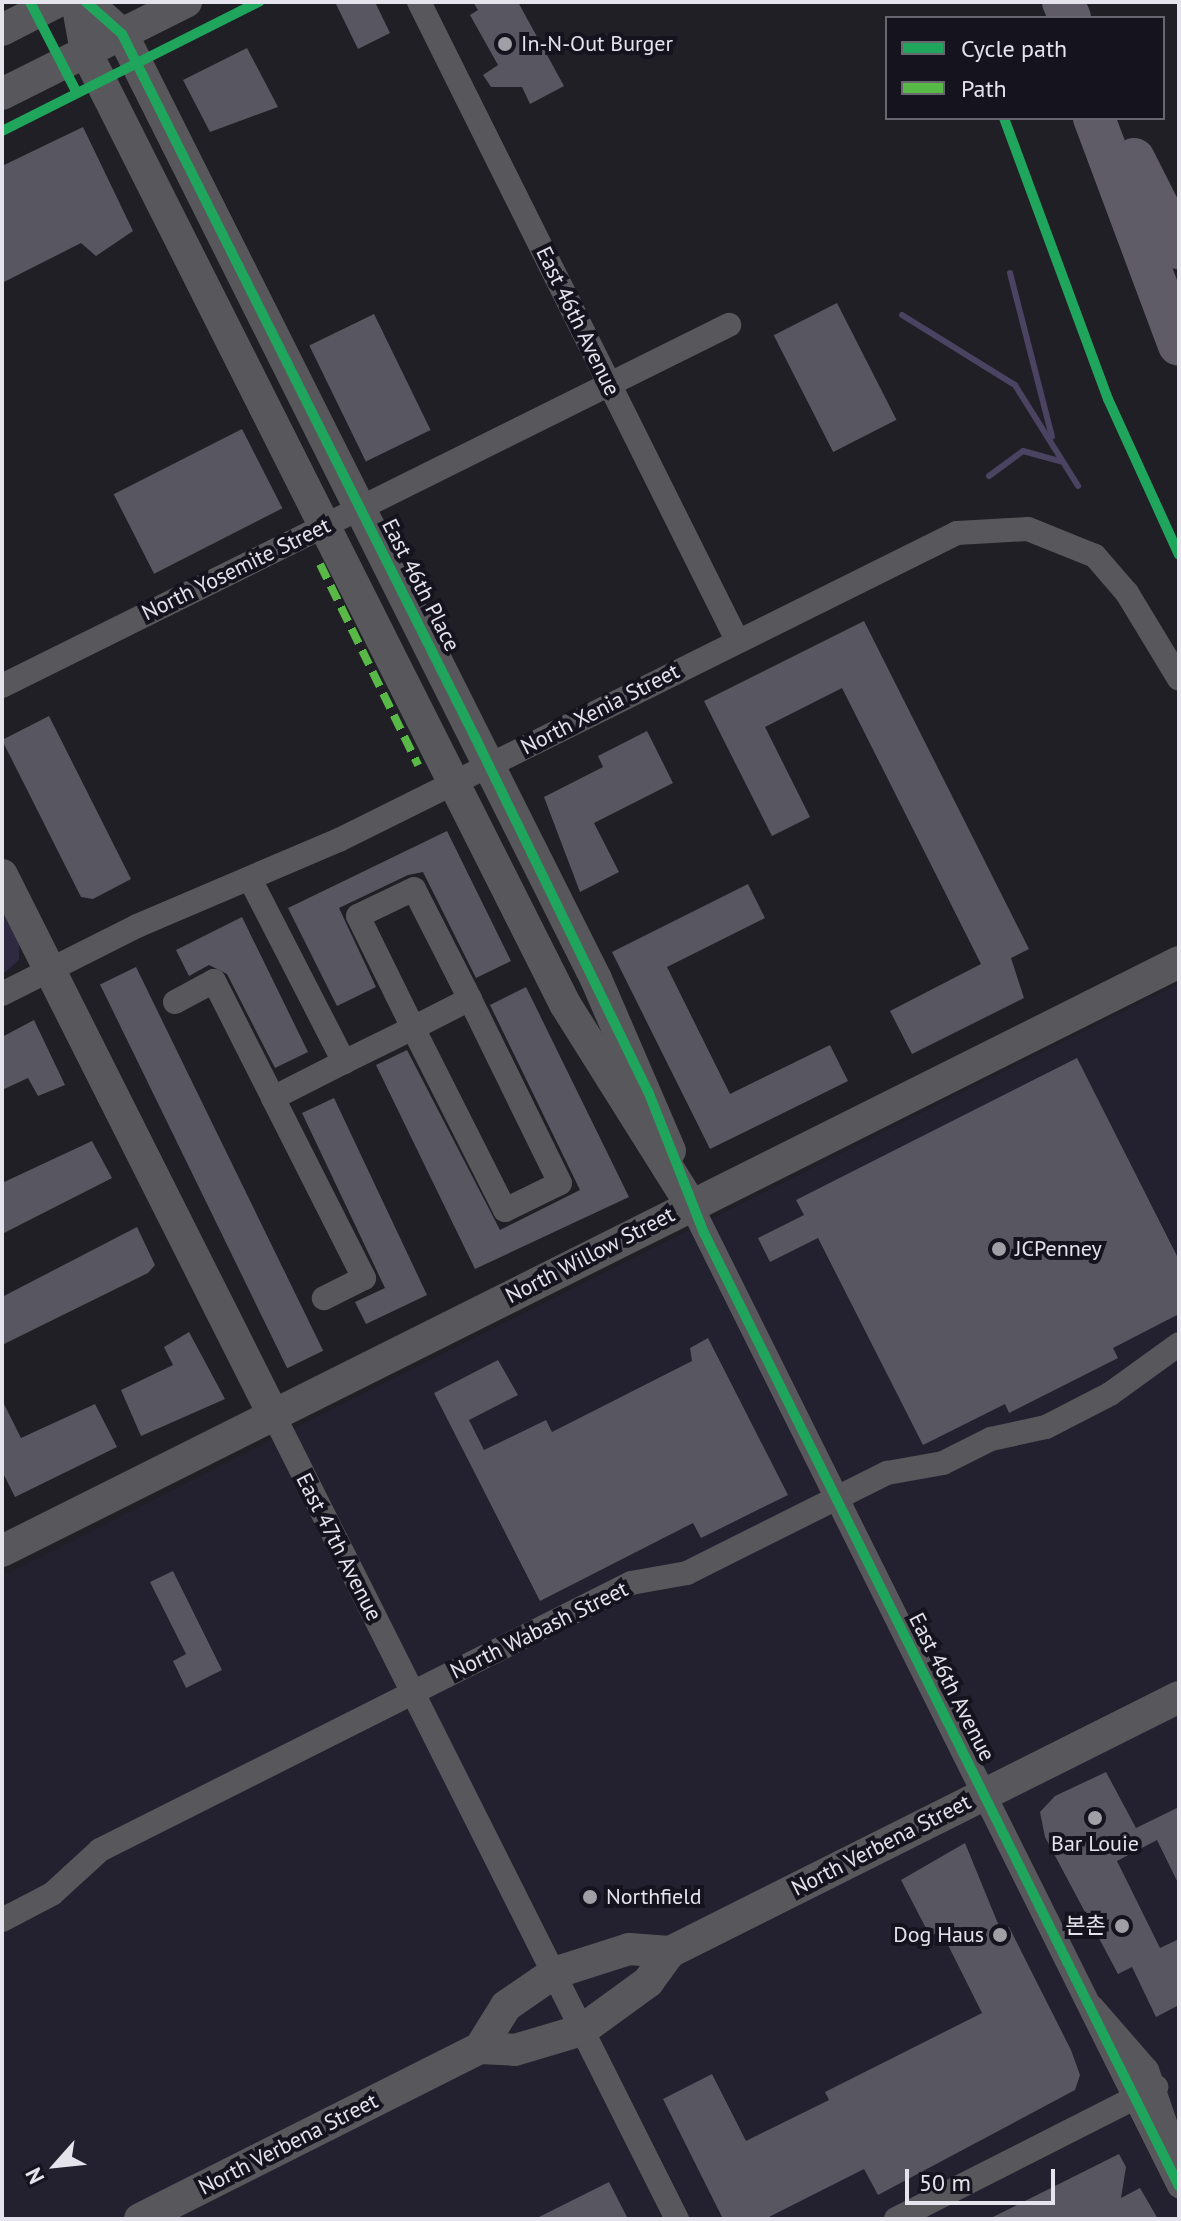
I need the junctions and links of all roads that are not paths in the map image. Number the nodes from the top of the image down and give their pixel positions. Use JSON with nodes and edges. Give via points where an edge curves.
{"nodes":[{"id":1,"x":57,"y":2,"type":"edge"},
{"id":2,"x":77,"y":2,"type":"edge"},
{"id":3,"x":86,"y":2,"type":"edge"},
{"id":4,"x":186,"y":2,"type":"edge"},
{"id":5,"x":419,"y":2,"type":"edge"},
{"id":6,"x":2,"y":30,"type":"edge"},
{"id":7,"x":122,"y":34,"type":"junction"},
{"id":8,"x":86,"y":52,"type":"junction"},
{"id":9,"x":2,"y":94,"type":"edge"},
{"id":10,"x":1095,"y":120,"type":"edge"},
{"id":11,"x":1116,"y":120,"type":"edge"},
{"id":12,"x":1179,"y":248,"type":"edge"},
{"id":13,"x":729,"y":325,"type":"dead end"},
{"id":14,"x":1179,"y":345,"type":"edge"},
{"id":15,"x":609,"y":383,"type":"junction"},
{"id":16,"x":359,"y":508,"type":"junction"},
{"id":17,"x":325,"y":525,"type":"junction"},
{"id":18,"x":737,"y":640,"type":"junction"},
{"id":19,"x":1179,"y":679,"type":"edge"},
{"id":20,"x":2,"y":686,"type":"edge"},
{"id":21,"x":488,"y":764,"type":"junction"},
{"id":22,"x":454,"y":782,"type":"junction"},
{"id":23,"x":2,"y":875,"type":"edge"},
{"id":24,"x":250,"y":879,"type":"junction"},
{"id":25,"x":1179,"y":962,"type":"edge"},
{"id":26,"x":50,"y":970,"type":"junction"},
{"id":27,"x":2,"y":994,"type":"edge"},
{"id":28,"x":470,"y":999,"type":"junction"},
{"id":29,"x":175,"y":1002,"type":"dead end"},
{"id":30,"x":413,"y":1028,"type":"junction"},
{"id":31,"x":344,"y":1062,"type":"junction"},
{"id":32,"x":273,"y":1098,"type":"junction"},
{"id":33,"x":691,"y":1205,"type":"junction"},
{"id":34,"x":324,"y":1298,"type":"dead end"},
{"id":35,"x":1179,"y":1344,"type":"edge"},
{"id":36,"x":273,"y":1414,"type":"junction"},
{"id":37,"x":835,"y":1497,"type":"junction"},
{"id":38,"x":2,"y":1551,"type":"edge"},
{"id":39,"x":413,"y":1693,"type":"junction"},
{"id":40,"x":1179,"y":1697,"type":"edge"},
{"id":41,"x":984,"y":1794,"type":"junction"},
{"id":42,"x":2,"y":1920,"type":"edge"},
{"id":43,"x":670,"y":1952,"type":"junction"},
{"id":44,"x":554,"y":1973,"type":"junction"},
{"id":45,"x":1090,"y":2005,"type":"junction"},
{"id":46,"x":582,"y":2030,"type":"junction"},
{"id":47,"x":480,"y":2048,"type":"junction"},
{"id":48,"x":1156,"y":2087,"type":"junction"},
{"id":49,"x":1132,"y":2099,"type":"junction"},
{"id":50,"x":1179,"y":2163,"type":"edge"},
{"id":51,"x":1179,"y":2186,"type":"edge"},
{"id":52,"x":140,"y":2219,"type":"edge"},
{"id":53,"x":677,"y":2219,"type":"edge"},
{"id":54,"x":896,"y":2219,"type":"edge"}],
"edges":[{"from":1,"to":6,"type":"street"},
{"from":2,"to":8,"type":"street"},
{"from":3,"to":7,"type":"street","name":"East 46th Place"},
{"from":4,"to":7,"type":"street"},
{"from":5,"to":15,"type":"street","name":"East 46th Avenue"},
{"from":7,"to":8,"type":"street"},
{"from":7,"to":16,"type":"street","name":"East 46th Place"},
{"from":8,"to":9,"type":"street"},
{"from":8,"to":17,"type":"street"},
{"from":10,"to":14,"type":"highway"},
{"from":11,"to":12,"type":"highway"},
{"from":13,"to":15,"type":"street","name":"North Yosemite Street"},
{"from":15,"to":16,"type":"street","name":"North Yosemite Street"},
{"from":15,"to":18,"type":"street","name":"East 46th Avenue"},
{"from":16,"to":17,"type":"street","name":"North Yosemite Street"},
{"from":16,"to":21,"type":"street","name":"East 46th Place"},
{"from":17,"to":20,"type":"street","name":"North Yosemite Street"},
{"from":17,"to":22,"type":"street"},
{"from":18,"to":19,"type":"street","name":"North Xenia Street","via":[[946,537],[992,526],[1028,529],[1101,561]]},
{"from":18,"to":21,"type":"street","name":"North Xenia Street"},
{"from":21,"to":22,"type":"street","name":"North Xenia Street"},
{"from":21,"to":33,"type":"street","name":"East 46th Place","via":[[648,1091]]},
{"from":22,"to":24,"type":"street","name":"North Xenia Street"},
{"from":22,"to":33,"type":"street","via":[[565,1004]]},
{"from":23,"to":26,"type":"street","name":"East 47th Avenue"},
{"from":24,"to":26,"type":"street","name":"North Xenia Street"},
{"from":24,"to":31,"type":"street"},
{"from":25,"to":33,"type":"street","name":"North Willow Street"},
{"from":26,"to":27,"type":"street","name":"North Xenia Street"},
{"from":26,"to":36,"type":"street","name":"East 47th Avenue"},
{"from":28,"to":30,"type":"street"},
{"from":28,"to":30,"type":"street","via":[[414,889],[358,916]]},
{"from":28,"to":30,"type":"street","via":[[560,1183],[505,1210]]},
{"from":29,"to":32,"type":"street","via":[[214,981]]},
{"from":30,"to":31,"type":"street"},
{"from":31,"to":32,"type":"street"},
{"from":32,"to":34,"type":"street","via":[[364,1278]]},
{"from":33,"to":36,"type":"street","name":"North Willow Street"},
{"from":33,"to":37,"type":"street","name":"East 46th Avenue"},
{"from":35,"to":37,"type":"street","name":"North Wabash Street","via":[[1110,1394],[1046,1427],[991,1439],[943,1463],[887,1473]]},
{"from":36,"to":38,"type":"street","name":"North Willow Street"},
{"from":36,"to":39,"type":"street","name":"East 47th Avenue"},
{"from":37,"to":39,"type":"street","name":"North Wabash Street","via":[[687,1573],[631,1583]]},
{"from":37,"to":41,"type":"street","name":"East 46th Avenue"},
{"from":39,"to":42,"type":"street","name":"North Wabash Street","via":[[100,1850],[52,1894]]},
{"from":39,"to":44,"type":"street","name":"East 47th Avenue"},
{"from":40,"to":41,"type":"street","name":"North Verbena Street"},
{"from":41,"to":43,"type":"street","name":"North Verbena Street"},
{"from":41,"to":45,"type":"street","name":"East 46th Avenue"},
{"from":43,"to":44,"type":"street","via":[[629,1949]]},
{"from":43,"to":46,"type":"street","name":"North Verbena Street","via":[[648,1982]]},
{"from":44,"to":46,"type":"street","name":"East 47th Avenue"},
{"from":44,"to":47,"type":"street","via":[[506,2006]]},
{"from":45,"to":48,"type":"street","name":"East 46th Avenue","via":[[1128,2042]]},
{"from":45,"to":49,"type":"street","name":"East 46th Avenue"},
{"from":46,"to":47,"type":"street","name":"North Verbena Street","via":[[515,2050]]},
{"from":46,"to":53,"type":"street","name":"East 47th Avenue"},
{"from":47,"to":52,"type":"street","name":"North Verbena Street"},
{"from":48,"to":49,"type":"street"},
{"from":48,"to":50,"type":"street","name":"East 46th Avenue"},
{"from":49,"to":51,"type":"street","name":"East 46th Avenue"},
{"from":49,"to":54,"type":"street"}]}
